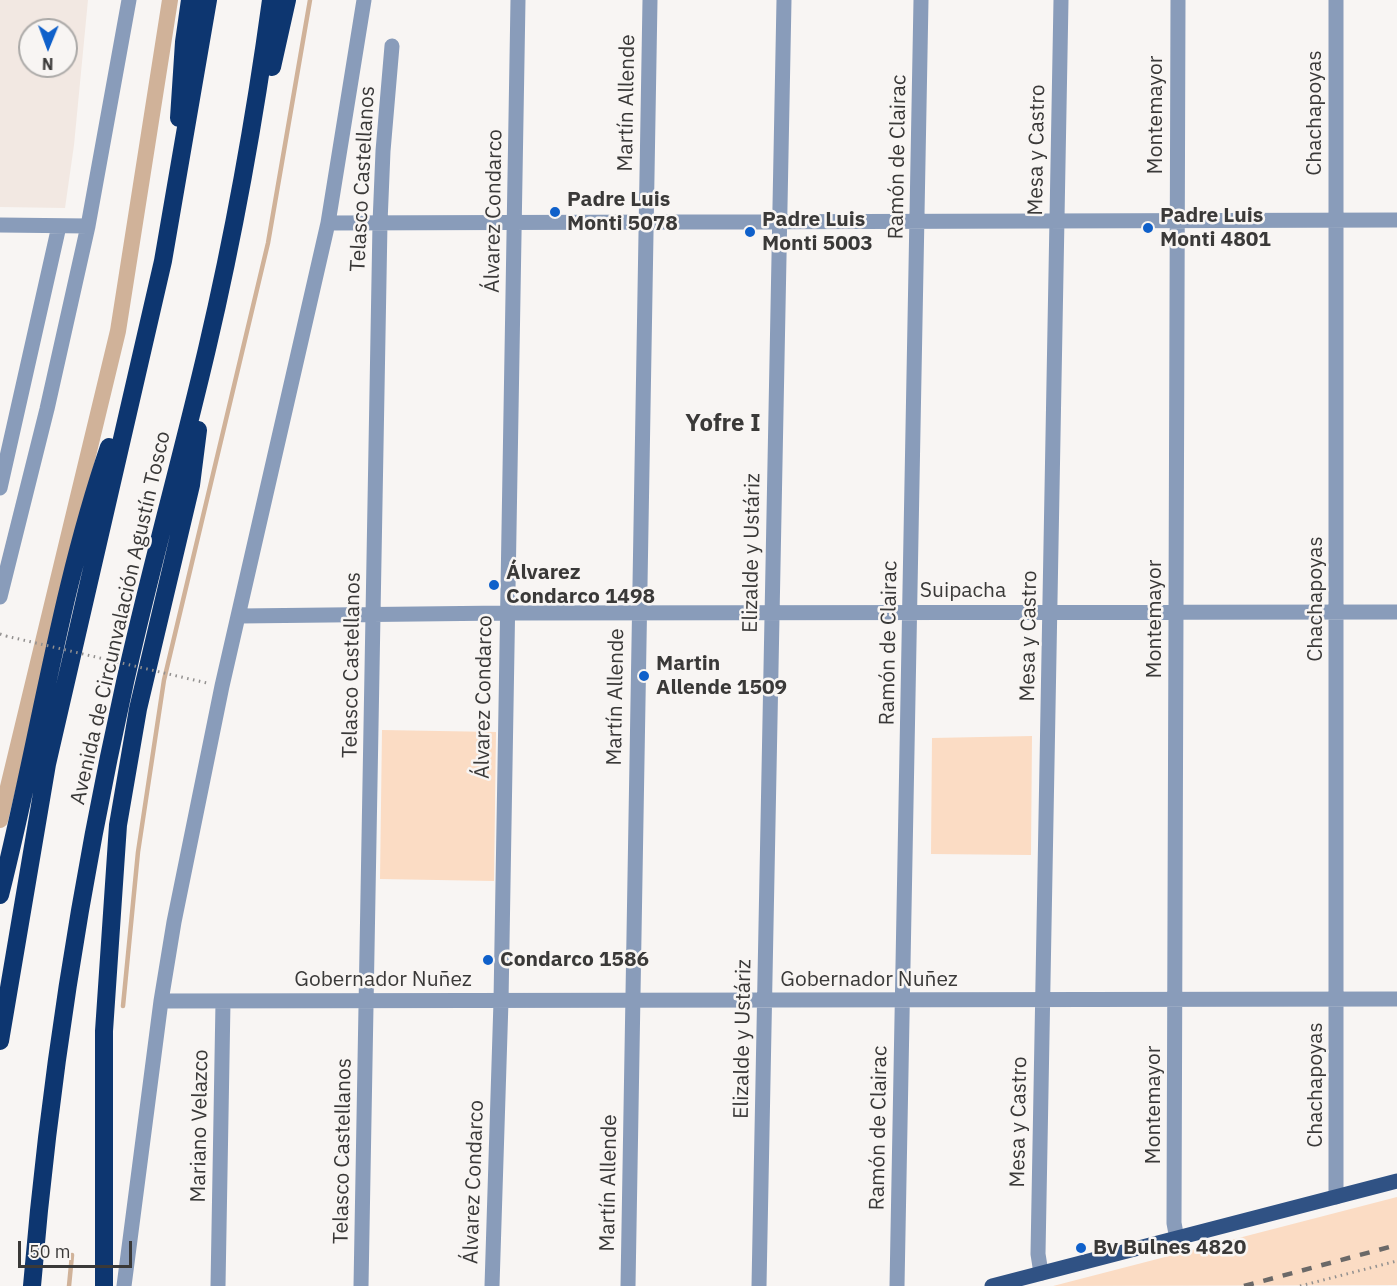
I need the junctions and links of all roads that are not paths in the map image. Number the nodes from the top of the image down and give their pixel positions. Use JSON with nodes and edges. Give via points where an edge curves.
{"nodes":[{"id":1,"x":129,"y":0,"type":"edge"},
{"id":2,"x":190,"y":0,"type":"edge"},
{"id":3,"x":208,"y":0,"type":"edge"},
{"id":4,"x":271,"y":0,"type":"edge"},
{"id":5,"x":287,"y":0,"type":"edge"},
{"id":6,"x":364,"y":0,"type":"edge"},
{"id":7,"x":518,"y":0,"type":"edge"},
{"id":8,"x":650,"y":0,"type":"edge"},
{"id":9,"x":784,"y":0,"type":"edge"},
{"id":10,"x":921,"y":0,"type":"edge"},
{"id":11,"x":1061,"y":0,"type":"edge"},
{"id":12,"x":1178,"y":0,"type":"edge"},
{"id":13,"x":1336,"y":0,"type":"edge"},
{"id":14,"x":392,"y":46,"type":"dead end"},
{"id":15,"x":241,"y":184,"type":"junction"},
{"id":16,"x":174,"y":205,"type":"junction"},
{"id":17,"x":1336,"y":220,"type":"junction"},
{"id":18,"x":1397,"y":220,"type":"edge"},
{"id":19,"x":917,"y":221,"type":"junction"},
{"id":20,"x":1177,"y":221,"type":"junction"},
{"id":21,"x":515,"y":222,"type":"junction"},
{"id":22,"x":1056,"y":222,"type":"junction"},
{"id":23,"x":328,"y":223,"type":"junction"},
{"id":24,"x":380,"y":223,"type":"junction"},
{"id":25,"x":645,"y":223,"type":"junction"},
{"id":26,"x":780,"y":223,"type":"junction"},
{"id":27,"x":0,"y":225,"type":"edge"},
{"id":28,"x":59,"y":226,"type":"junction"},
{"id":29,"x":88,"y":226,"type":"junction"},
{"id":30,"x":208,"y":346,"type":"junction"},
{"id":31,"x":138,"y":363,"type":"junction"},
{"id":32,"x":0,"y":488,"type":"edge"},
{"id":33,"x":0,"y":597,"type":"edge"},
{"id":34,"x":911,"y":612,"type":"junction"},
{"id":35,"x":1337,"y":612,"type":"junction"},
{"id":36,"x":1397,"y":612,"type":"edge"},
{"id":37,"x":506,"y":613,"type":"junction"},
{"id":38,"x":772,"y":613,"type":"junction"},
{"id":39,"x":1051,"y":613,"type":"junction"},
{"id":40,"x":1176,"y":613,"type":"junction"},
{"id":41,"x":638,"y":614,"type":"junction"},
{"id":42,"x":240,"y":616,"type":"junction"},
{"id":43,"x":375,"y":616,"type":"junction"},
{"id":44,"x":0,"y":895,"type":"edge"},
{"id":45,"x":1337,"y":999,"type":"junction"},
{"id":46,"x":1397,"y":999,"type":"edge"},
{"id":47,"x":1176,"y":1000,"type":"junction"},
{"id":48,"x":161,"y":1001,"type":"junction"},
{"id":49,"x":367,"y":1001,"type":"junction"},
{"id":50,"x":501,"y":1001,"type":"junction"},
{"id":51,"x":632,"y":1001,"type":"junction"},
{"id":52,"x":764,"y":1001,"type":"junction"},
{"id":53,"x":903,"y":1001,"type":"junction"},
{"id":54,"x":223,"y":1002,"type":"junction"},
{"id":55,"x":1041,"y":1002,"type":"junction"},
{"id":56,"x":0,"y":1041,"type":"edge"},
{"id":57,"x":1397,"y":1181,"type":"edge"},
{"id":58,"x":1336,"y":1197,"type":"junction"},
{"id":59,"x":1177,"y":1239,"type":"junction"},
{"id":60,"x":1041,"y":1273,"type":"junction"},
{"id":61,"x":32,"y":1286,"type":"edge"},
{"id":62,"x":104,"y":1286,"type":"edge"},
{"id":63,"x":124,"y":1286,"type":"edge"},
{"id":64,"x":218,"y":1286,"type":"edge"},
{"id":65,"x":361,"y":1286,"type":"edge"},
{"id":66,"x":492,"y":1286,"type":"edge"},
{"id":67,"x":628,"y":1286,"type":"edge"},
{"id":68,"x":759,"y":1286,"type":"edge"},
{"id":69,"x":897,"y":1286,"type":"edge"},
{"id":70,"x":992,"y":1286,"type":"edge"}],
"edges":[{"from":1,"to":29,"type":"street"},
{"from":2,"to":16,"type":"highway"},
{"from":3,"to":16,"type":"highway","name":"Avenida de Circunvalación Agustín Tosco"},
{"from":4,"to":15,"type":"highway","name":"Avenida de Circunvalación Agustín Tosco"},
{"from":5,"to":15,"type":"highway"},
{"from":6,"to":23,"type":"street"},
{"from":7,"to":21,"type":"street","name":"Álvarez Condarco"},
{"from":8,"to":25,"type":"street","name":"Martín Allende"},
{"from":9,"to":26,"type":"street","name":"Elizalde y Ustáriz"},
{"from":10,"to":19,"type":"street","name":"Ramón de Clairac"},
{"from":11,"to":22,"type":"street","name":"Mesa y Castro"},
{"from":12,"to":20,"type":"street","name":"Montemayor"},
{"from":13,"to":17,"type":"street","name":"Chachapoyas"},
{"from":14,"to":24,"type":"street","name":"Telasco Castellanos"},
{"from":15,"to":30,"type":"highway","name":"Avenida de Circunvalación Agustín Tosco"},
{"from":16,"to":31,"type":"highway","name":"Avenida de Circunvalación Agustín Tosco"},
{"from":17,"to":18,"type":"street"},
{"from":17,"to":20,"type":"street"},
{"from":17,"to":35,"type":"street","name":"Chachapoyas"},
{"from":19,"to":22,"type":"street"},
{"from":19,"to":26,"type":"street"},
{"from":19,"to":34,"type":"street","name":"Ramón de Clairac"},
{"from":20,"to":22,"type":"street"},
{"from":20,"to":40,"type":"street","name":"Montemayor"},
{"from":21,"to":24,"type":"street"},
{"from":21,"to":25,"type":"street"},
{"from":21,"to":37,"type":"street","name":"Álvarez Condarco"},
{"from":22,"to":39,"type":"street","name":"Mesa y Castro"},
{"from":23,"to":24,"type":"street"},
{"from":23,"to":42,"type":"street"},
{"from":24,"to":43,"type":"street","name":"Telasco Castellanos"},
{"from":25,"to":26,"type":"street"},
{"from":25,"to":41,"type":"street","name":"Martín Allende"},
{"from":26,"to":38,"type":"street","name":"Elizalde y Ustáriz"},
{"from":27,"to":28,"type":"street"},
{"from":28,"to":29,"type":"street"},
{"from":28,"to":32,"type":"street"},
{"from":29,"to":33,"type":"street"},
{"from":30,"to":61,"type":"highway","name":"Avenida de Circunvalación Agustín Tosco","via":[[137,630],[102,795],[65,1010]]},
{"from":30,"to":62,"type":"highway","via":[[191,485],[144,677],[118,825],[104,1030]]},
{"from":31,"to":44,"type":"highway","via":[[89,505]]},
{"from":31,"to":56,"type":"highway","name":"Avenida de Circunvalación Agustín Tosco","via":[[47,764]]},
{"from":34,"to":38,"type":"street","name":"Suipacha"},
{"from":34,"to":39,"type":"street","name":"Suipacha"},
{"from":34,"to":53,"type":"street","name":"Ramón de Clairac"},
{"from":35,"to":36,"type":"street","name":"Suipacha"},
{"from":35,"to":40,"type":"street","name":"Suipacha"},
{"from":35,"to":45,"type":"street","name":"Chachapoyas"},
{"from":37,"to":41,"type":"street","name":"Suipacha"},
{"from":37,"to":43,"type":"street","name":"Suipacha"},
{"from":37,"to":50,"type":"street","name":"Álvarez Condarco"},
{"from":38,"to":41,"type":"street","name":"Suipacha"},
{"from":38,"to":52,"type":"street","name":"Elizalde y Ustáriz"},
{"from":39,"to":40,"type":"street","name":"Suipacha"},
{"from":39,"to":55,"type":"street","name":"Mesa y Castro"},
{"from":40,"to":47,"type":"street","name":"Montemayor"},
{"from":41,"to":51,"type":"street","name":"Martín Allende"},
{"from":42,"to":43,"type":"street","name":"Suipacha"},
{"from":42,"to":48,"type":"street","via":[[220,697]]},
{"from":43,"to":49,"type":"street","name":"Telasco Castellanos"},
{"from":45,"to":46,"type":"street","name":"Gobernador Nuñez"},
{"from":45,"to":47,"type":"street","name":"Gobernador Nuñez"},
{"from":45,"to":58,"type":"street","name":"Chachapoyas"},
{"from":47,"to":55,"type":"street","name":"Gobernador Nuñez"},
{"from":47,"to":59,"type":"street","name":"Montemayor"},
{"from":48,"to":54,"type":"street","name":"Gobernador Nuñez"},
{"from":48,"to":63,"type":"street"},
{"from":49,"to":50,"type":"street","name":"Gobernador Nuñez"},
{"from":49,"to":54,"type":"street","name":"Gobernador Nuñez"},
{"from":49,"to":65,"type":"street","name":"Telasco Castellanos"},
{"from":50,"to":51,"type":"street","name":"Gobernador Nuñez"},
{"from":50,"to":66,"type":"street","name":"Álvarez Condarco"},
{"from":51,"to":52,"type":"street","name":"Gobernador Nuñez"},
{"from":51,"to":67,"type":"street","name":"Martín Allende"},
{"from":52,"to":53,"type":"street","name":"Gobernador Nuñez"},
{"from":52,"to":68,"type":"street","name":"Elizalde y Ustáriz"},
{"from":53,"to":55,"type":"street","name":"Gobernador Nuñez"},
{"from":53,"to":69,"type":"street","name":"Ramón de Clairac"},
{"from":54,"to":64,"type":"street","name":"Mariano Velazco"},
{"from":55,"to":60,"type":"street","name":"Mesa y Castro"},
{"from":57,"to":58,"type":"main road"},
{"from":58,"to":59,"type":"main road"},
{"from":59,"to":60,"type":"main road"},
{"from":60,"to":70,"type":"main road"}]}
